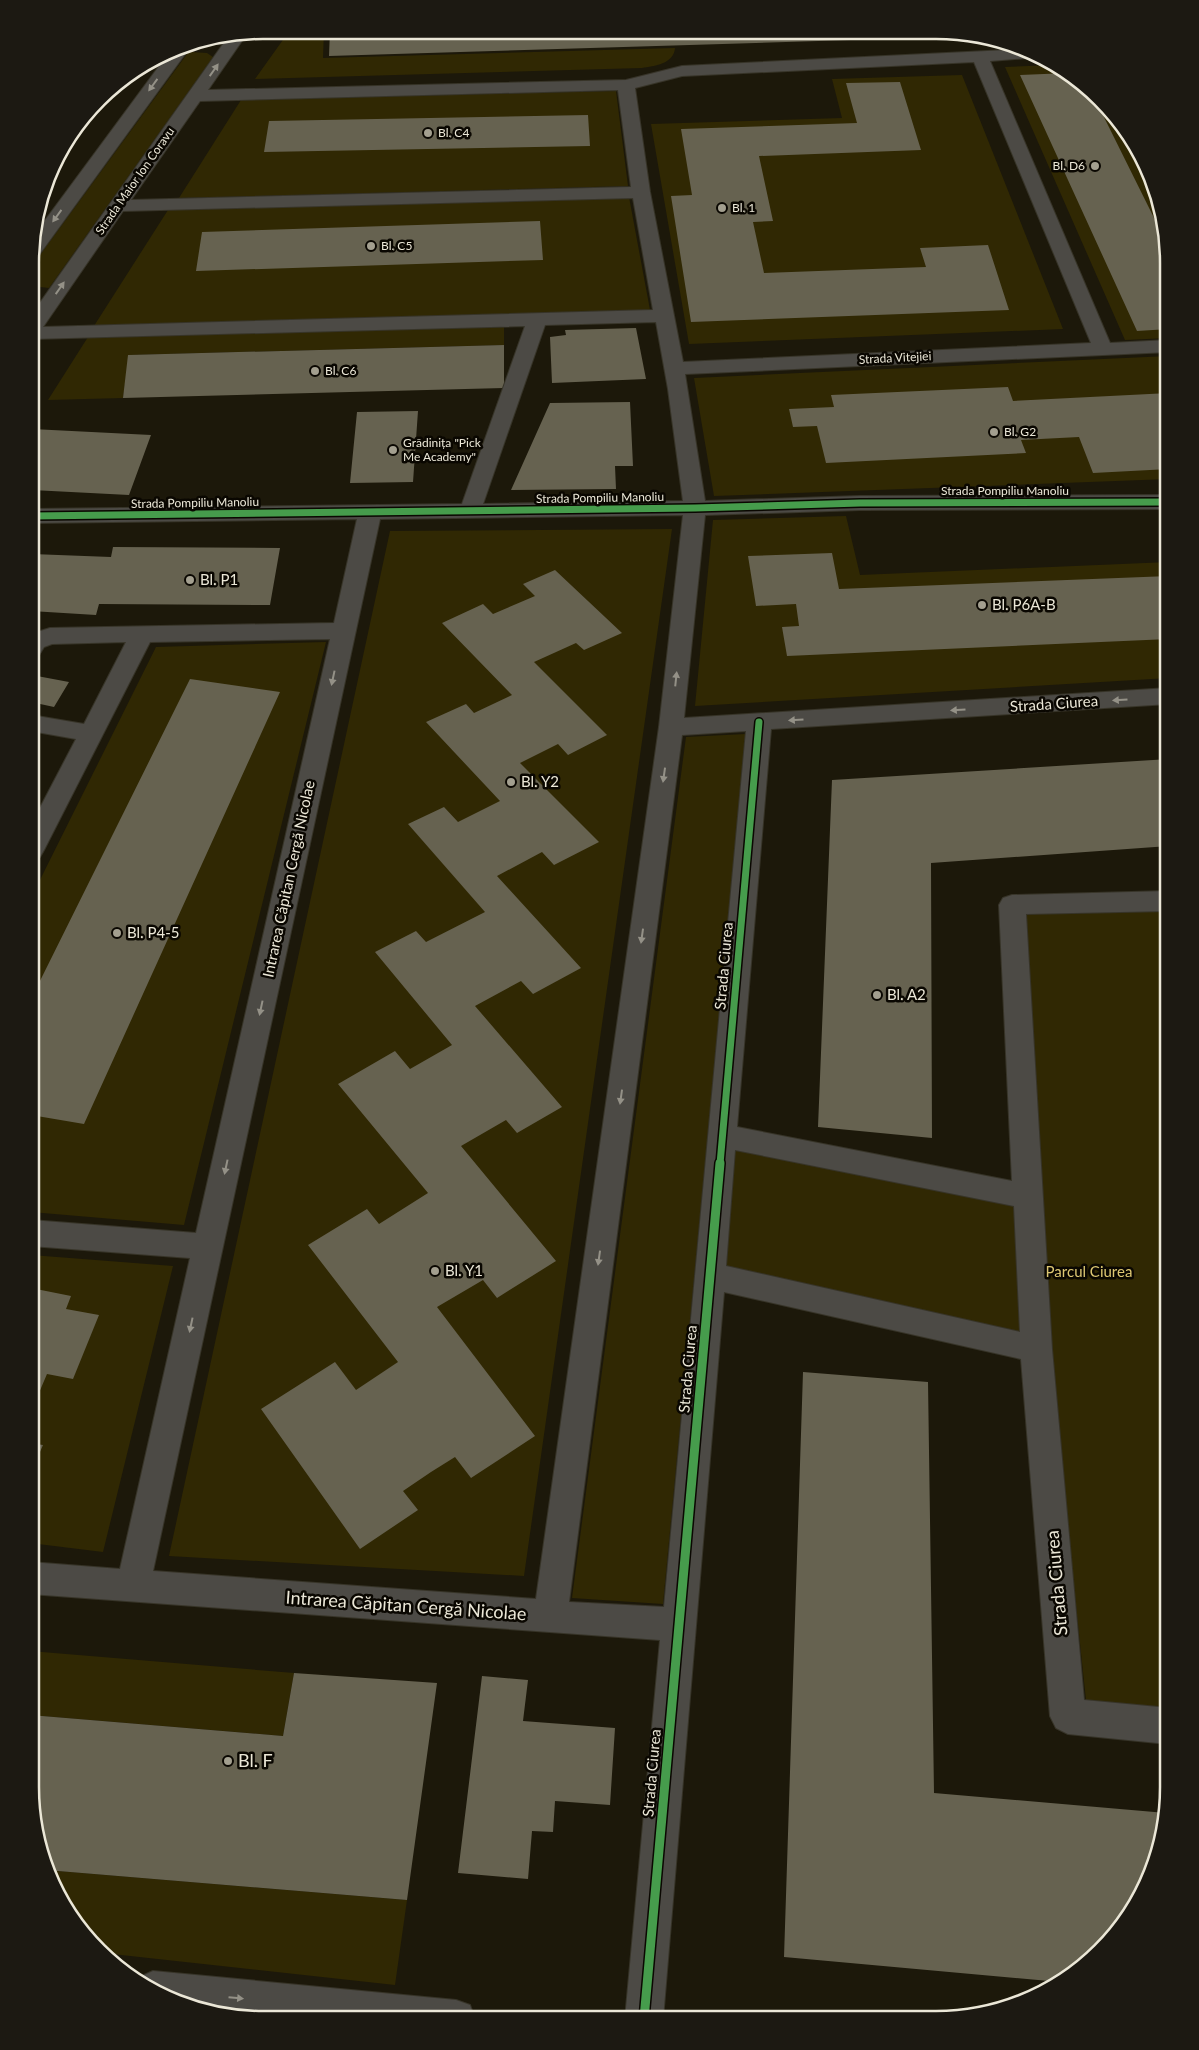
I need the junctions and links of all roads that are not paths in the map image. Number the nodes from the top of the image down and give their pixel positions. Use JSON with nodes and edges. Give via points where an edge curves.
{"nodes":[{"id":1,"x":234,"y":41,"type":"edge"},
{"id":2,"x":1019,"y":55,"type":"edge"},
{"id":3,"x":980,"y":57,"type":"junction"},
{"id":4,"x":174,"y":58,"type":"edge"},
{"id":5,"x":626,"y":85,"type":"junction"},
{"id":6,"x":195,"y":96,"type":"junction"},
{"id":7,"x":641,"y":192,"type":"junction"},
{"id":8,"x":118,"y":206,"type":"junction"},
{"id":9,"x":40,"y":240,"type":"edge"},
{"id":10,"x":664,"y":316,"type":"junction"},
{"id":11,"x":39,"y":318,"type":"edge"},
{"id":12,"x":537,"y":319,"type":"junction"},
{"id":13,"x":39,"y":333,"type":"edge"},
{"id":14,"x":1160,"y":346,"type":"edge"},
{"id":15,"x":1103,"y":349,"type":"junction"},
{"id":16,"x":674,"y":368,"type":"junction"},
{"id":17,"x":1160,"y":502,"type":"edge"},
{"id":18,"x":695,"y":508,"type":"junction"},
{"id":19,"x":470,"y":511,"type":"junction"},
{"id":20,"x":370,"y":512,"type":"junction"},
{"id":21,"x":39,"y":516,"type":"edge"},
{"id":22,"x":344,"y":631,"type":"junction"},
{"id":23,"x":142,"y":635,"type":"junction"},
{"id":24,"x":39,"y":640,"type":"edge"},
{"id":25,"x":1160,"y":697,"type":"edge"},
{"id":26,"x":759,"y":722,"type":"junction"},
{"id":27,"x":39,"y":723,"type":"edge"},
{"id":28,"x":671,"y":727,"type":"junction"},
{"id":29,"x":90,"y":733,"type":"junction"},
{"id":30,"x":39,"y":834,"type":"edge"},
{"id":31,"x":1160,"y":901,"type":"edge"},
{"id":32,"x":722,"y":1136,"type":"junction"},
{"id":33,"x":1027,"y":1196,"type":"junction"},
{"id":34,"x":39,"y":1234,"type":"edge"},
{"id":35,"x":208,"y":1247,"type":"junction"},
{"id":36,"x":710,"y":1276,"type":"junction"},
{"id":37,"x":1036,"y":1348,"type":"junction"},
{"id":38,"x":39,"y":1579,"type":"edge"},
{"id":39,"x":133,"y":1586,"type":"junction"},
{"id":40,"x":550,"y":1617,"type":"junction"},
{"id":41,"x":679,"y":1625,"type":"junction"},
{"id":42,"x":1160,"y":1725,"type":"edge"},
{"id":43,"x":172,"y":1992,"type":"edge"},
{"id":44,"x":372,"y":2011,"type":"edge"},
{"id":45,"x":645,"y":2011,"type":"edge"}],
"edges":[{"from":6,"to":1,"type":"street","name":"Strada Maior Ion Coravu","one_way":true},
{"from":2,"to":3,"type":"street"},
{"from":3,"to":5,"type":"street","via":[[682,71]]},
{"from":3,"to":15,"type":"street"},
{"from":4,"to":9,"type":"street","one_way":true},
{"from":5,"to":6,"type":"street"},
{"from":5,"to":7,"type":"street"},
{"from":6,"to":8,"type":"street","name":"Strada Maior Ion Coravu"},
{"from":7,"to":8,"type":"street"},
{"from":7,"to":10,"type":"street"},
{"from":11,"to":8,"type":"street","name":"Strada Maior Ion Coravu","one_way":true},
{"from":10,"to":12,"type":"street"},
{"from":10,"to":16,"type":"street"},
{"from":12,"to":13,"type":"street"},
{"from":12,"to":19,"type":"street"},
{"from":14,"to":15,"type":"street","name":"Strada Vitejiei"},
{"from":15,"to":16,"type":"street","name":"Strada Vitejiei"},
{"from":16,"to":18,"type":"street"},
{"from":17,"to":18,"type":"street","name":"Strada Pompiliu Manoliu","via":[[860,503]]},
{"from":18,"to":19,"type":"street","name":"Strada Pompiliu Manoliu"},
{"from":28,"to":18,"type":"street","one_way":true},
{"from":19,"to":20,"type":"street","name":"Strada Pompiliu Manoliu"},
{"from":20,"to":21,"type":"street","name":"Strada Pompiliu Manoliu"},
{"from":20,"to":22,"type":"street","name":"Intrarea Căpitan Cergă Nicolae"},
{"from":22,"to":23,"type":"street"},
{"from":22,"to":35,"type":"street","name":"Intrarea Căpitan Cergă Nicolae","one_way":true},
{"from":23,"to":24,"type":"street","via":[[50,636]]},
{"from":23,"to":29,"type":"street"},
{"from":25,"to":26,"type":"street","name":"Strada Ciurea","one_way":true},
{"from":26,"to":28,"type":"street","name":"Strada Ciurea"},
{"from":26,"to":32,"type":"street","name":"Strada Ciurea"},
{"from":27,"to":29,"type":"street"},
{"from":28,"to":40,"type":"street","one_way":true},
{"from":29,"to":30,"type":"street"},
{"from":31,"to":33,"type":"street","name":"Strada Ciurea","via":[[1012,904]]},
{"from":32,"to":33,"type":"street"},
{"from":32,"to":36,"type":"street","name":"Strada Ciurea"},
{"from":33,"to":37,"type":"street","name":"Strada Ciurea"},
{"from":34,"to":35,"type":"street"},
{"from":35,"to":39,"type":"street","name":"Intrarea Căpitan Cergă Nicolae","one_way":true},
{"from":36,"to":37,"type":"street"},
{"from":36,"to":41,"type":"street","name":"Strada Ciurea"},
{"from":37,"to":42,"type":"street","name":"Strada Ciurea","via":[[1068,1716]]},
{"from":38,"to":39,"type":"street","name":"Intrarea Căpitan Cergă Nicolae"},
{"from":39,"to":40,"type":"street","name":"Intrarea Căpitan Cergă Nicolae"},
{"from":40,"to":41,"type":"street","name":"Intrarea Căpitan Cergă Nicolae"},
{"from":41,"to":45,"type":"street","name":"Strada Ciurea"},
{"from":43,"to":44,"type":"street","one_way":true}]}
